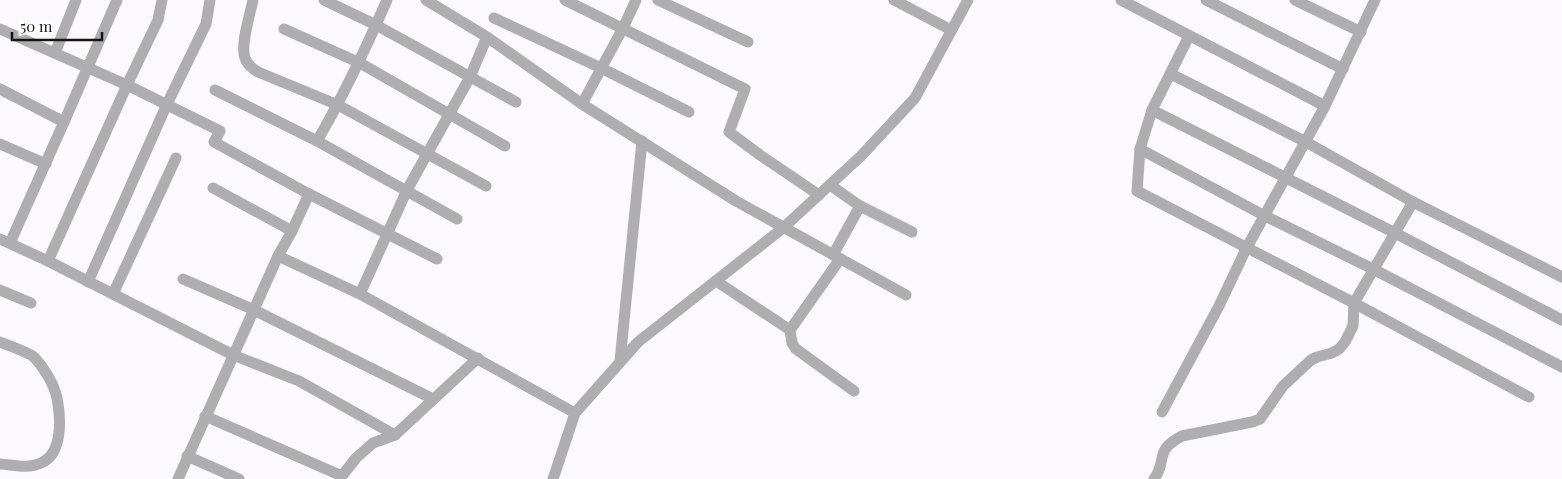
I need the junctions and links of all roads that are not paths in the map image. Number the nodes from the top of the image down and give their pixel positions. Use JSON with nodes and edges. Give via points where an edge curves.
{"nodes":[{"id":1,"x":76,"y":0,"type":"edge"},
{"id":2,"x":117,"y":0,"type":"edge"},
{"id":3,"x":162,"y":0,"type":"edge"},
{"id":4,"x":210,"y":0,"type":"edge"},
{"id":5,"x":253,"y":0,"type":"edge"},
{"id":6,"x":324,"y":0,"type":"edge"},
{"id":7,"x":388,"y":0,"type":"edge"},
{"id":8,"x":426,"y":0,"type":"edge"},
{"id":9,"x":565,"y":0,"type":"edge"},
{"id":10,"x":636,"y":0,"type":"edge"},
{"id":11,"x":658,"y":0,"type":"edge"},
{"id":12,"x":894,"y":0,"type":"edge"},
{"id":13,"x":968,"y":0,"type":"edge"},
{"id":14,"x":1121,"y":0,"type":"edge"},
{"id":15,"x":1206,"y":0,"type":"edge"},
{"id":16,"x":1295,"y":0,"type":"edge"},
{"id":17,"x":1375,"y":0,"type":"edge"},
{"id":18,"x":494,"y":18,"type":"dead end"},
{"id":19,"x":376,"y":25,"type":"junction"},
{"id":20,"x":623,"y":28,"type":"junction"},
{"id":21,"x":0,"y":29,"type":"edge"},
{"id":22,"x":284,"y":29,"type":"dead end"},
{"id":23,"x":951,"y":30,"type":"junction"},
{"id":24,"x":1361,"y":32,"type":"junction"},
{"id":25,"x":1189,"y":36,"type":"junction"},
{"id":26,"x":487,"y":37,"type":"junction"},
{"id":27,"x":748,"y":42,"type":"dead end"},
{"id":28,"x":56,"y":53,"type":"junction"},
{"id":29,"x":360,"y":63,"type":"junction"},
{"id":30,"x":88,"y":67,"type":"junction"},
{"id":31,"x":601,"y":68,"type":"junction"},
{"id":32,"x":1343,"y":69,"type":"junction"},
{"id":33,"x":1171,"y":74,"type":"junction"},
{"id":34,"x":470,"y":77,"type":"junction"},
{"id":35,"x":127,"y":85,"type":"junction"},
{"id":36,"x":0,"y":90,"type":"edge"},
{"id":37,"x":215,"y":90,"type":"dead end"},
{"id":38,"x":516,"y":102,"type":"dead end"},
{"id":39,"x":168,"y":104,"type":"junction"},
{"id":40,"x":582,"y":104,"type":"junction"},
{"id":41,"x":338,"y":105,"type":"junction"},
{"id":42,"x":1325,"y":106,"type":"junction"},
{"id":43,"x":1152,"y":110,"type":"junction"},
{"id":44,"x":689,"y":112,"type":"dead end"},
{"id":45,"x":449,"y":115,"type":"junction"},
{"id":46,"x":64,"y":122,"type":"junction"},
{"id":47,"x":318,"y":141,"type":"junction"},
{"id":48,"x":642,"y":141,"type":"junction"},
{"id":49,"x":1306,"y":142,"type":"junction"},
{"id":50,"x":0,"y":144,"type":"edge"},
{"id":51,"x":504,"y":146,"type":"dead end"},
{"id":52,"x":1140,"y":149,"type":"junction"},
{"id":53,"x":428,"y":153,"type":"junction"},
{"id":54,"x":176,"y":158,"type":"dead end"},
{"id":55,"x":46,"y":164,"type":"junction"},
{"id":56,"x":1286,"y":177,"type":"junction"},
{"id":57,"x":830,"y":184,"type":"junction"},
{"id":58,"x":486,"y":186,"type":"dead end"},
{"id":59,"x":213,"y":188,"type":"dead end"},
{"id":60,"x":407,"y":190,"type":"junction"},
{"id":61,"x":309,"y":194,"type":"junction"},
{"id":62,"x":819,"y":194,"type":"junction"},
{"id":63,"x":1414,"y":202,"type":"junction"},
{"id":64,"x":860,"y":206,"type":"junction"},
{"id":65,"x":1265,"y":216,"type":"junction"},
{"id":66,"x":457,"y":220,"type":"dead end"},
{"id":67,"x":783,"y":228,"type":"junction"},
{"id":68,"x":292,"y":231,"type":"junction"},
{"id":69,"x":912,"y":232,"type":"dead end"},
{"id":70,"x":1396,"y":233,"type":"junction"},
{"id":71,"x":386,"y":234,"type":"junction"},
{"id":72,"x":5,"y":241,"type":"edge"},
{"id":73,"x":1246,"y":249,"type":"junction"},
{"id":74,"x":278,"y":256,"type":"junction"},
{"id":75,"x":836,"y":257,"type":"junction"},
{"id":76,"x":437,"y":259,"type":"dead end"},
{"id":77,"x":48,"y":261,"type":"junction"},
{"id":78,"x":1373,"y":269,"type":"junction"},
{"id":79,"x":1562,"y":277,"type":"edge"},
{"id":80,"x":183,"y":279,"type":"dead end"},
{"id":81,"x":716,"y":280,"type":"junction"},
{"id":82,"x":88,"y":282,"type":"junction"},
{"id":83,"x":0,"y":290,"type":"edge"},
{"id":84,"x":113,"y":294,"type":"junction"},
{"id":85,"x":360,"y":294,"type":"junction"},
{"id":86,"x":906,"y":295,"type":"dead end"},
{"id":87,"x":31,"y":303,"type":"dead end"},
{"id":88,"x":1354,"y":303,"type":"junction"},
{"id":89,"x":254,"y":310,"type":"junction"},
{"id":90,"x":1562,"y":320,"type":"edge"},
{"id":91,"x":790,"y":330,"type":"junction"},
{"id":92,"x":0,"y":342,"type":"edge"},
{"id":93,"x":233,"y":354,"type":"junction"},
{"id":94,"x":478,"y":358,"type":"junction"},
{"id":95,"x":620,"y":361,"type":"junction"},
{"id":96,"x":1562,"y":366,"type":"edge"},
{"id":97,"x":854,"y":391,"type":"dead end"},
{"id":98,"x":1529,"y":396,"type":"dead end"},
{"id":99,"x":433,"y":399,"type":"junction"},
{"id":100,"x":1162,"y":412,"type":"dead end"},
{"id":101,"x":575,"y":413,"type":"junction"},
{"id":102,"x":205,"y":416,"type":"junction"},
{"id":103,"x":394,"y":435,"type":"junction"},
{"id":104,"x":187,"y":456,"type":"junction"},
{"id":105,"x":0,"y":464,"type":"edge"},
{"id":106,"x":178,"y":479,"type":"edge"},
{"id":107,"x":239,"y":479,"type":"edge"},
{"id":108,"x":553,"y":479,"type":"edge"},
{"id":109,"x":1154,"y":479,"type":"edge"}],
"edges":[{"from":1,"to":28,"type":"street"},
{"from":2,"to":30,"type":"street"},
{"from":3,"to":35,"type":"street","via":[[158,20]]},
{"from":4,"to":39,"type":"street","via":[[206,24]]},
{"from":5,"to":41,"type":"street","via":[[243,50],[245,60],[258,72]]},
{"from":6,"to":19,"type":"street"},
{"from":7,"to":19,"type":"street"},
{"from":8,"to":26,"type":"street"},
{"from":9,"to":20,"type":"street"},
{"from":10,"to":20,"type":"street"},
{"from":11,"to":27,"type":"street"},
{"from":12,"to":23,"type":"street"},
{"from":13,"to":23,"type":"street"},
{"from":14,"to":25,"type":"street"},
{"from":15,"to":32,"type":"street"},
{"from":16,"to":24,"type":"street"},
{"from":17,"to":24,"type":"street"},
{"from":18,"to":31,"type":"street"},
{"from":19,"to":29,"type":"street"},
{"from":19,"to":34,"type":"street"},
{"from":20,"to":31,"type":"street"},
{"from":20,"to":62,"type":"street","via":[[745,89],[729,132]]},
{"from":21,"to":28,"type":"street"},
{"from":22,"to":29,"type":"street"},
{"from":23,"to":57,"type":"street","via":[[915,98]]},
{"from":24,"to":32,"type":"street"},
{"from":25,"to":33,"type":"street"},
{"from":25,"to":42,"type":"street"},
{"from":26,"to":34,"type":"street"},
{"from":26,"to":40,"type":"street"},
{"from":28,"to":30,"type":"street"},
{"from":29,"to":41,"type":"street"},
{"from":29,"to":45,"type":"street"},
{"from":30,"to":35,"type":"street"},
{"from":30,"to":46,"type":"street"},
{"from":31,"to":40,"type":"street"},
{"from":31,"to":44,"type":"street"},
{"from":32,"to":42,"type":"street"},
{"from":33,"to":43,"type":"street"},
{"from":33,"to":49,"type":"street"},
{"from":34,"to":38,"type":"street"},
{"from":34,"to":45,"type":"street"},
{"from":35,"to":39,"type":"street"},
{"from":35,"to":77,"type":"street"},
{"from":36,"to":46,"type":"street"},
{"from":37,"to":47,"type":"street"},
{"from":39,"to":61,"type":"street","via":[[220,131],[214,142]]},
{"from":39,"to":82,"type":"street"},
{"from":40,"to":48,"type":"street"},
{"from":41,"to":47,"type":"street"},
{"from":41,"to":53,"type":"street"},
{"from":42,"to":49,"type":"street"},
{"from":43,"to":52,"type":"street"},
{"from":43,"to":56,"type":"street"},
{"from":45,"to":51,"type":"street"},
{"from":45,"to":53,"type":"street"},
{"from":46,"to":55,"type":"street"},
{"from":47,"to":60,"type":"street"},
{"from":48,"to":67,"type":"street"},
{"from":48,"to":95,"type":"street"},
{"from":49,"to":56,"type":"street"},
{"from":49,"to":63,"type":"street"},
{"from":50,"to":55,"type":"street"},
{"from":52,"to":65,"type":"street"},
{"from":52,"to":73,"type":"street","via":[[1137,191]]},
{"from":53,"to":58,"type":"street"},
{"from":53,"to":60,"type":"street"},
{"from":54,"to":84,"type":"street"},
{"from":55,"to":72,"type":"street"},
{"from":56,"to":65,"type":"street"},
{"from":56,"to":70,"type":"street"},
{"from":57,"to":62,"type":"street"},
{"from":57,"to":64,"type":"street"},
{"from":59,"to":68,"type":"street"},
{"from":60,"to":66,"type":"street"},
{"from":60,"to":71,"type":"street"},
{"from":61,"to":68,"type":"street"},
{"from":61,"to":71,"type":"street"},
{"from":62,"to":67,"type":"street"},
{"from":63,"to":70,"type":"street"},
{"from":63,"to":79,"type":"street"},
{"from":64,"to":69,"type":"street"},
{"from":64,"to":75,"type":"street"},
{"from":65,"to":73,"type":"street"},
{"from":65,"to":78,"type":"street"},
{"from":67,"to":75,"type":"street"},
{"from":67,"to":81,"type":"street"},
{"from":68,"to":74,"type":"street"},
{"from":70,"to":78,"type":"street"},
{"from":70,"to":90,"type":"street"},
{"from":71,"to":76,"type":"street"},
{"from":71,"to":85,"type":"street"},
{"from":72,"to":77,"type":"street"},
{"from":73,"to":88,"type":"street"},
{"from":73,"to":100,"type":"street"},
{"from":74,"to":85,"type":"street"},
{"from":74,"to":89,"type":"street"},
{"from":75,"to":86,"type":"street"},
{"from":75,"to":91,"type":"street"},
{"from":77,"to":82,"type":"street"},
{"from":78,"to":88,"type":"street"},
{"from":78,"to":96,"type":"street"},
{"from":80,"to":89,"type":"street"},
{"from":81,"to":91,"type":"street"},
{"from":81,"to":95,"type":"street","via":[[638,342]]},
{"from":82,"to":84,"type":"street"},
{"from":83,"to":87,"type":"street"},
{"from":84,"to":93,"type":"street"},
{"from":85,"to":94,"type":"street"},
{"from":88,"to":98,"type":"street"},
{"from":88,"to":109,"type":"street","via":[[1353,326],[1339,349],[1311,360],[1283,386],[1260,418],[1171,441],[1164,450]]},
{"from":89,"to":93,"type":"street"},
{"from":89,"to":99,"type":"street"},
{"from":91,"to":97,"type":"street","via":[[796,349]]},
{"from":92,"to":105,"type":"street","via":[[34,356],[57,397],[58,416],[57,447],[52,456],[34,466]]},
{"from":93,"to":102,"type":"street"},
{"from":93,"to":103,"type":"street","via":[[299,381]]},
{"from":94,"to":99,"type":"street"},
{"from":94,"to":101,"type":"street"},
{"from":95,"to":101,"type":"street"},
{"from":99,"to":103,"type":"street"},
{"from":101,"to":108,"type":"street"},
{"from":102,"to":103,"type":"street","via":[[342,476],[373,443]]},
{"from":102,"to":104,"type":"street"},
{"from":104,"to":106,"type":"street"},
{"from":104,"to":107,"type":"street"}]}
